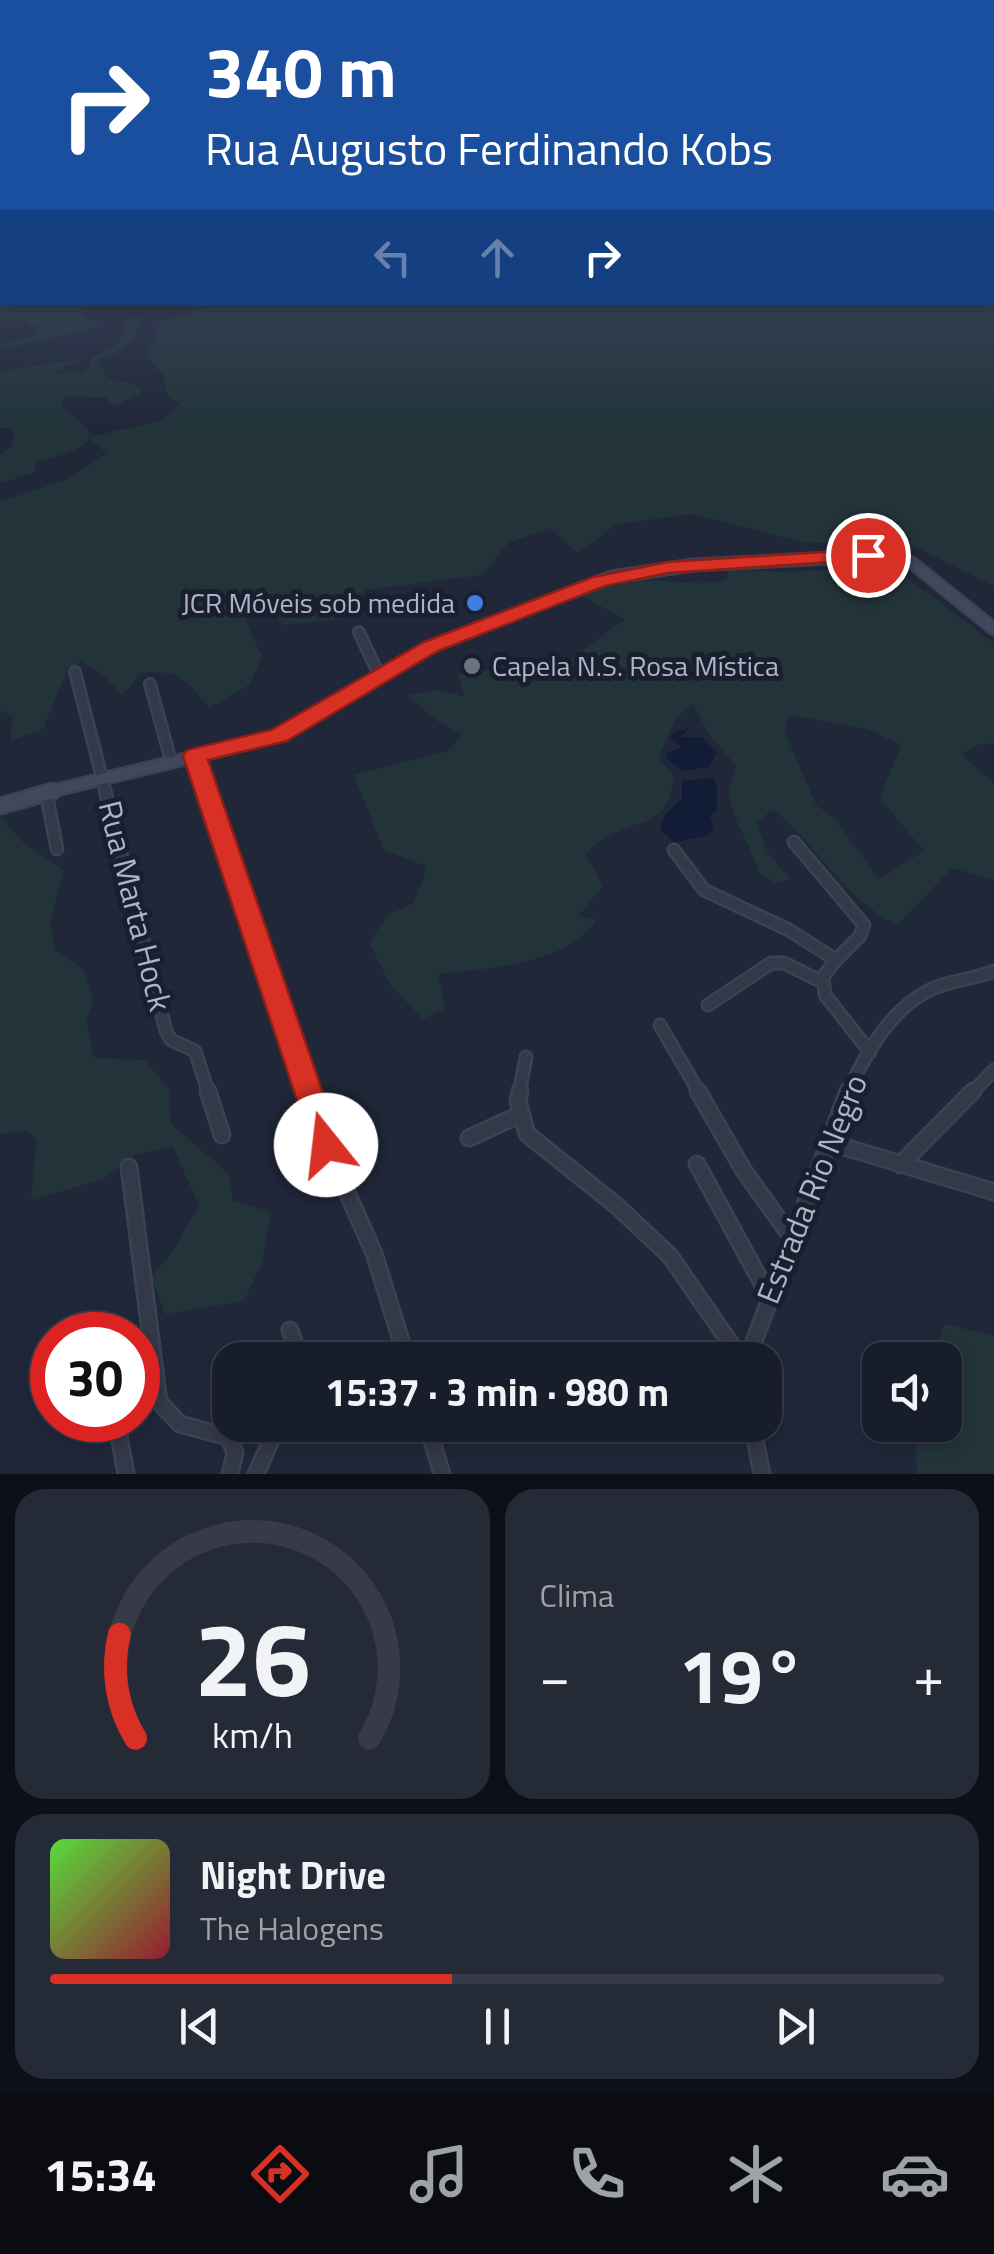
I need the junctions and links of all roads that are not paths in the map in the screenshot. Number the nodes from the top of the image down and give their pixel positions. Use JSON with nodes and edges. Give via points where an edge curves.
{"nodes":[{"id":1,"x":993,"y":628,"type":"edge"},
{"id":2,"x":359,"y":632,"type":"dead end"},
{"id":3,"x":75,"y":672,"type":"dead end"},
{"id":4,"x":380,"y":675,"type":"junction"},
{"id":5,"x":150,"y":684,"type":"dead end"},
{"id":6,"x":195,"y":756,"type":"junction"},
{"id":7,"x":170,"y":761,"type":"junction"},
{"id":8,"x":102,"y":776,"type":"junction"},
{"id":9,"x":46,"y":792,"type":"junction"},
{"id":10,"x":0,"y":806,"type":"edge"},
{"id":11,"x":794,"y":842,"type":"dead end"},
{"id":12,"x":57,"y":849,"type":"dead end"},
{"id":13,"x":674,"y":850,"type":"dead end"},
{"id":14,"x":836,"y":960,"type":"junction"},
{"id":15,"x":994,"y":972,"type":"edge"},
{"id":16,"x":822,"y":982,"type":"junction"},
{"id":17,"x":708,"y":1005,"type":"dead end"},
{"id":18,"x":660,"y":1026,"type":"dead end"},
{"id":19,"x":870,"y":1052,"type":"junction"},
{"id":20,"x":526,"y":1058,"type":"dead end"},
{"id":21,"x":994,"y":1070,"type":"edge"},
{"id":22,"x":520,"y":1115,"type":"junction"},
{"id":23,"x":222,"y":1135,"type":"dead end"},
{"id":24,"x":469,"y":1138,"type":"dead end"},
{"id":25,"x":828,"y":1142,"type":"junction"},
{"id":26,"x":697,"y":1164,"type":"dead end"},
{"id":27,"x":900,"y":1164,"type":"junction"},
{"id":28,"x":129,"y":1168,"type":"dead end"},
{"id":29,"x":994,"y":1192,"type":"edge"},
{"id":30,"x":792,"y":1238,"type":"junction"},
{"id":31,"x":770,"y":1296,"type":"junction"},
{"id":32,"x":290,"y":1330,"type":"dead end"},
{"id":33,"x":294,"y":1342,"type":"edge"},
{"id":34,"x":401,"y":1342,"type":"edge"},
{"id":35,"x":732,"y":1342,"type":"edge"},
{"id":36,"x":752,"y":1342,"type":"edge"},
{"id":37,"x":120,"y":1442,"type":"edge"},
{"id":38,"x":270,"y":1442,"type":"edge"},
{"id":39,"x":432,"y":1442,"type":"edge"},
{"id":40,"x":755,"y":1442,"type":"edge"},
{"id":41,"x":126,"y":1474,"type":"edge"},
{"id":42,"x":230,"y":1474,"type":"edge"},
{"id":43,"x":256,"y":1474,"type":"edge"},
{"id":44,"x":442,"y":1474,"type":"edge"},
{"id":45,"x":762,"y":1474,"type":"edge"}],
"edges":[{"from":1,"to":4,"type":"street","via":[[897,556],[750,561],[636,572],[589,585],[442,642]]},
{"from":2,"to":4,"type":"street"},
{"from":3,"to":8,"type":"street","name":"Rua Marta Hock"},
{"from":4,"to":6,"type":"street","via":[[278,736]]},
{"from":5,"to":7,"type":"street"},
{"from":6,"to":7,"type":"street"},
{"from":6,"to":34,"type":"street","via":[[326,1145],[362,1223]]},
{"from":7,"to":8,"type":"street"},
{"from":8,"to":9,"type":"street"},
{"from":8,"to":23,"type":"street","name":"Rua Marta Hock","via":[[166,1031],[170,1040],[195,1051]]},
{"from":9,"to":10,"type":"street"},
{"from":9,"to":12,"type":"street"},
{"from":11,"to":14,"type":"street","via":[[864,925]]},
{"from":13,"to":14,"type":"street","via":[[704,890]]},
{"from":14,"to":16,"type":"street"},
{"from":15,"to":19,"type":"street","name":"Estrada Rio Negro","via":[[920,995]]},
{"from":16,"to":17,"type":"street","via":[[771,964]]},
{"from":16,"to":19,"type":"street","via":[[829,1003]]},
{"from":18,"to":30,"type":"street","via":[[744,1172]]},
{"from":19,"to":25,"type":"street","name":"Estrada Rio Negro"},
{"from":20,"to":22,"type":"street"},
{"from":21,"to":27,"type":"street"},
{"from":22,"to":24,"type":"street"},
{"from":22,"to":35,"type":"street","via":[[534,1142],[670,1256]]},
{"from":25,"to":27,"type":"street"},
{"from":25,"to":30,"type":"street","name":"Estrada Rio Negro"},
{"from":26,"to":31,"type":"street"},
{"from":27,"to":29,"type":"street"},
{"from":28,"to":42,"type":"street","via":[[159,1402],[180,1426],[228,1437],[235,1452]]},
{"from":30,"to":31,"type":"street","name":"Estrada Rio Negro"},
{"from":31,"to":36,"type":"street","name":"Estrada Rio Negro"},
{"from":32,"to":33,"type":"street"},
{"from":37,"to":41,"type":"street"},
{"from":38,"to":43,"type":"street"},
{"from":39,"to":44,"type":"street"},
{"from":40,"to":45,"type":"street"}]}
